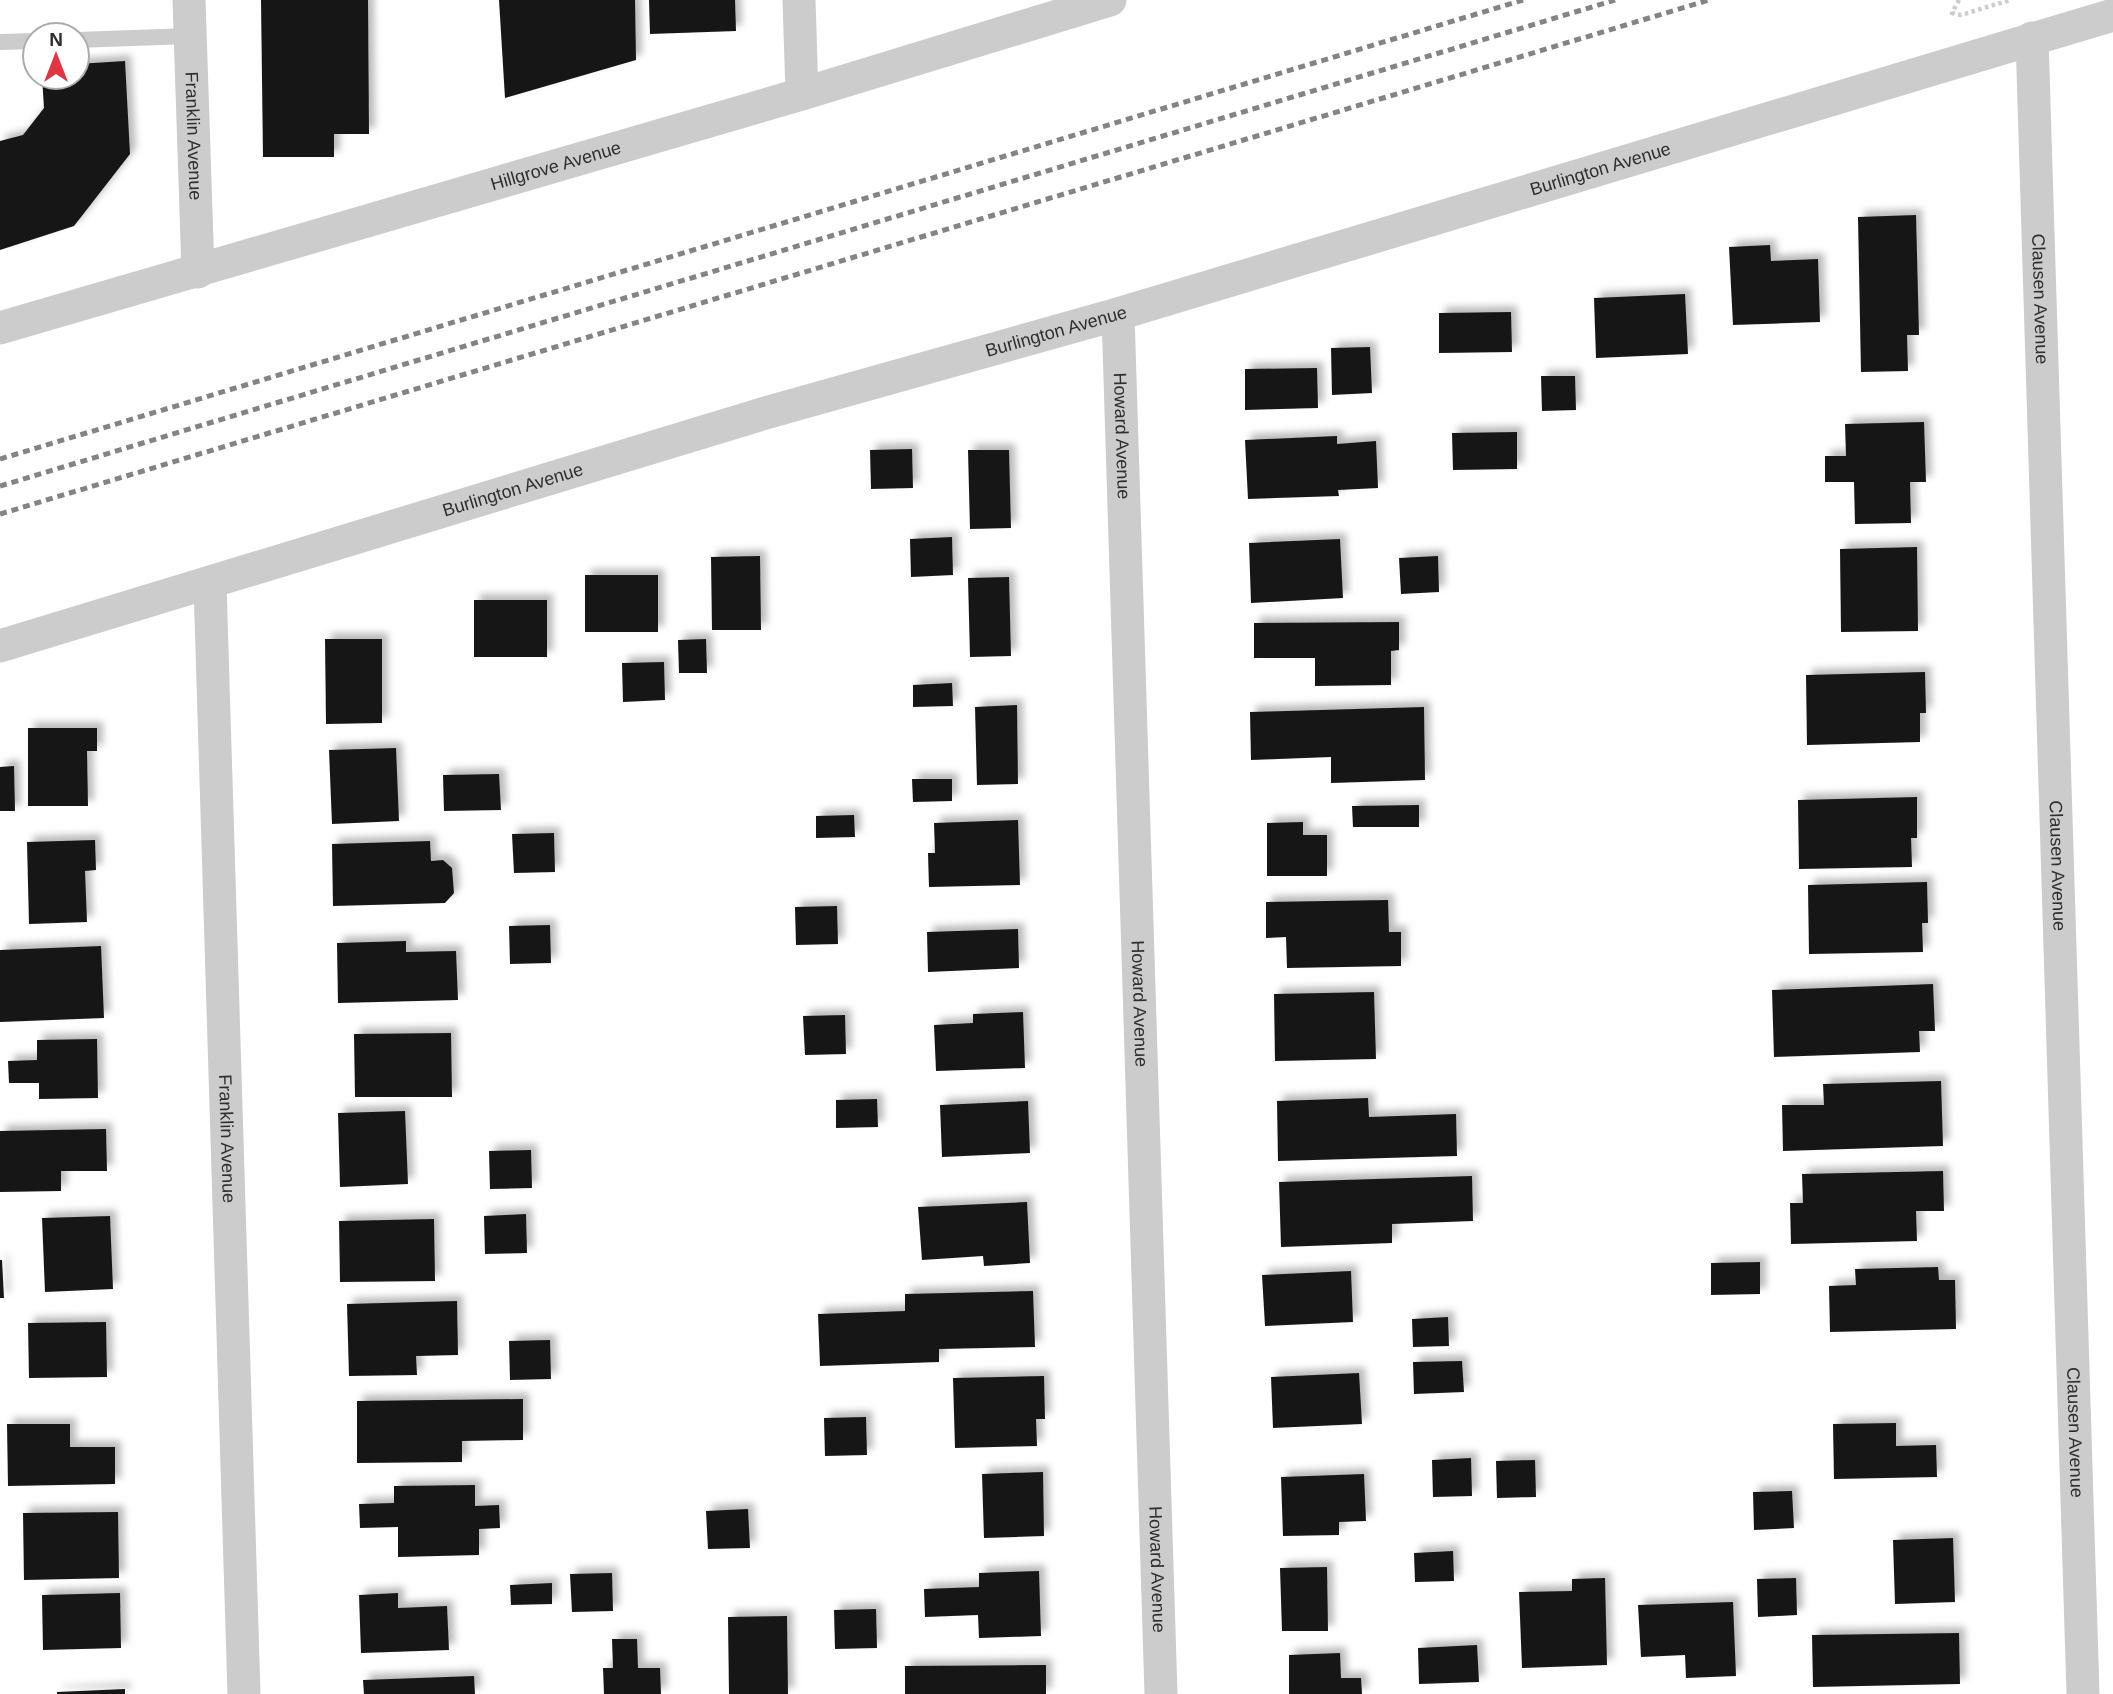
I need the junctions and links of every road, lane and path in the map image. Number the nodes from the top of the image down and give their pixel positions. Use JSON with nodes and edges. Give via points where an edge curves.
{"nodes":[{"id":1,"x":189,"y":0,"type":"edge"},
{"id":2,"x":799,"y":0,"type":"edge"},
{"id":3,"x":1110,"y":0,"type":"edge"},
{"id":4,"x":1959,"y":0,"type":"edge"},
{"id":5,"x":2010,"y":0,"type":"edge"},
{"id":6,"x":2113,"y":15,"type":"edge"},
{"id":7,"x":190,"y":36,"type":"junction"},
{"id":8,"x":2032,"y":38,"type":"junction"},
{"id":9,"x":91,"y":40,"type":"edge"},
{"id":10,"x":21,"y":41,"type":"edge"},
{"id":11,"x":0,"y":42,"type":"edge"},
{"id":12,"x":802,"y":93,"type":"junction"},
{"id":13,"x":198,"y":272,"type":"junction"},
{"id":14,"x":1118,"y":314,"type":"junction"},
{"id":15,"x":0,"y":328,"type":"edge"},
{"id":16,"x":210,"y":583,"type":"junction"},
{"id":17,"x":0,"y":646,"type":"edge"},
{"id":18,"x":244,"y":1694,"type":"edge"},
{"id":19,"x":1161,"y":1694,"type":"edge"},
{"id":20,"x":2083,"y":1694,"type":"edge"}],
"edges":[{"from":1,"to":7,"type":"street","name":"Franklin Avenue"},
{"from":2,"to":12,"type":"street"},
{"from":3,"to":12,"type":"street","name":"Hillgrove Avenue"},
{"from":4,"to":5,"type":"path","via":[[1952,13],[1961,15]]},
{"from":6,"to":8,"type":"street","name":"Burlington Avenue"},
{"from":7,"to":9,"type":"lane"},
{"from":7,"to":13,"type":"street","name":"Franklin Avenue"},
{"from":8,"to":14,"type":"street","name":"Burlington Avenue"},
{"from":8,"to":20,"type":"street","name":"Clausen Avenue"},
{"from":10,"to":11,"type":"lane"},
{"from":12,"to":13,"type":"street","name":"Hillgrove Avenue"},
{"from":13,"to":15,"type":"street","name":"Hillgrove Avenue"},
{"from":14,"to":16,"type":"street","name":"Burlington Avenue","via":[[762,414]]},
{"from":14,"to":19,"type":"street","name":"Howard Avenue"},
{"from":16,"to":17,"type":"street","name":"Burlington Avenue"},
{"from":16,"to":18,"type":"street","name":"Franklin Avenue"}]}
